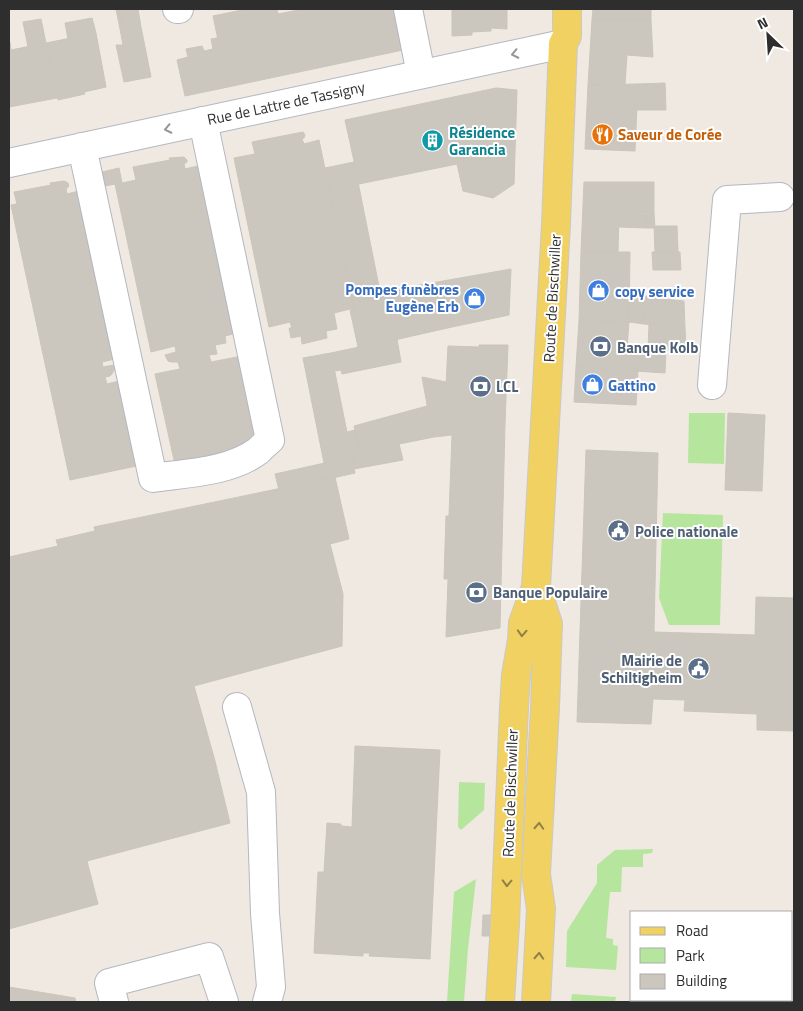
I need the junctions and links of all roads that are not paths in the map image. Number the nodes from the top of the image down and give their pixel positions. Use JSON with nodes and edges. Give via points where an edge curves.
{"nodes":[{"id":1,"x":408,"y":9,"type":"edge"},
{"id":2,"x":567,"y":9,"type":"edge"},
{"id":3,"x":562,"y":44,"type":"junction"},
{"id":4,"x":421,"y":74,"type":"junction"},
{"id":5,"x":203,"y":121,"type":"junction"},
{"id":6,"x":82,"y":147,"type":"junction"},
{"id":7,"x":9,"y":163,"type":"edge"},
{"id":8,"x":780,"y":197,"type":"dead end"},
{"id":9,"x":712,"y":385,"type":"dead end"},
{"id":10,"x":536,"y":587,"type":"junction"},
{"id":11,"x":237,"y":707,"type":"dead end"},
{"id":12,"x":114,"y":1002,"type":"edge"},
{"id":13,"x":224,"y":1002,"type":"edge"},
{"id":14,"x":267,"y":1002,"type":"edge"},
{"id":15,"x":500,"y":1002,"type":"edge"},
{"id":16,"x":536,"y":1002,"type":"edge"}],
"edges":[{"from":1,"to":4,"type":"street"},
{"from":2,"to":3,"type":"main road","name":"Route de Bischwiller","via":[[567,36]]},
{"from":3,"to":4,"type":"street","name":"Rue de Lattre de Tassigny","one_way":true},
{"from":3,"to":10,"type":"main road","name":"Route de Bischwiller","via":[[556,224]]},
{"from":4,"to":5,"type":"street","name":"Rue de Lattre de Tassigny"},
{"from":5,"to":6,"type":"street","name":"Rue de Lattre de Tassigny","one_way":true},
{"from":5,"to":6,"type":"street","via":[[270,440],[232,464],[210,470],[153,478]]},
{"from":6,"to":7,"type":"street","name":"Rue de Lattre de Tassigny"},
{"from":8,"to":9,"type":"street","via":[[727,200]]},
{"from":10,"to":15,"type":"main road","name":"Route de Bischwiller","one_way":true,"via":[[523,623],[516,675]]},
{"from":16,"to":10,"type":"main road","name":"Route de Bischwiller","one_way":true,"via":[[541,909],[536,874],[548,624]]},
{"from":11,"to":14,"type":"street","via":[[261,792],[271,987]]},
{"from":12,"to":13,"type":"street","via":[[109,984],[209,957]]}]}
